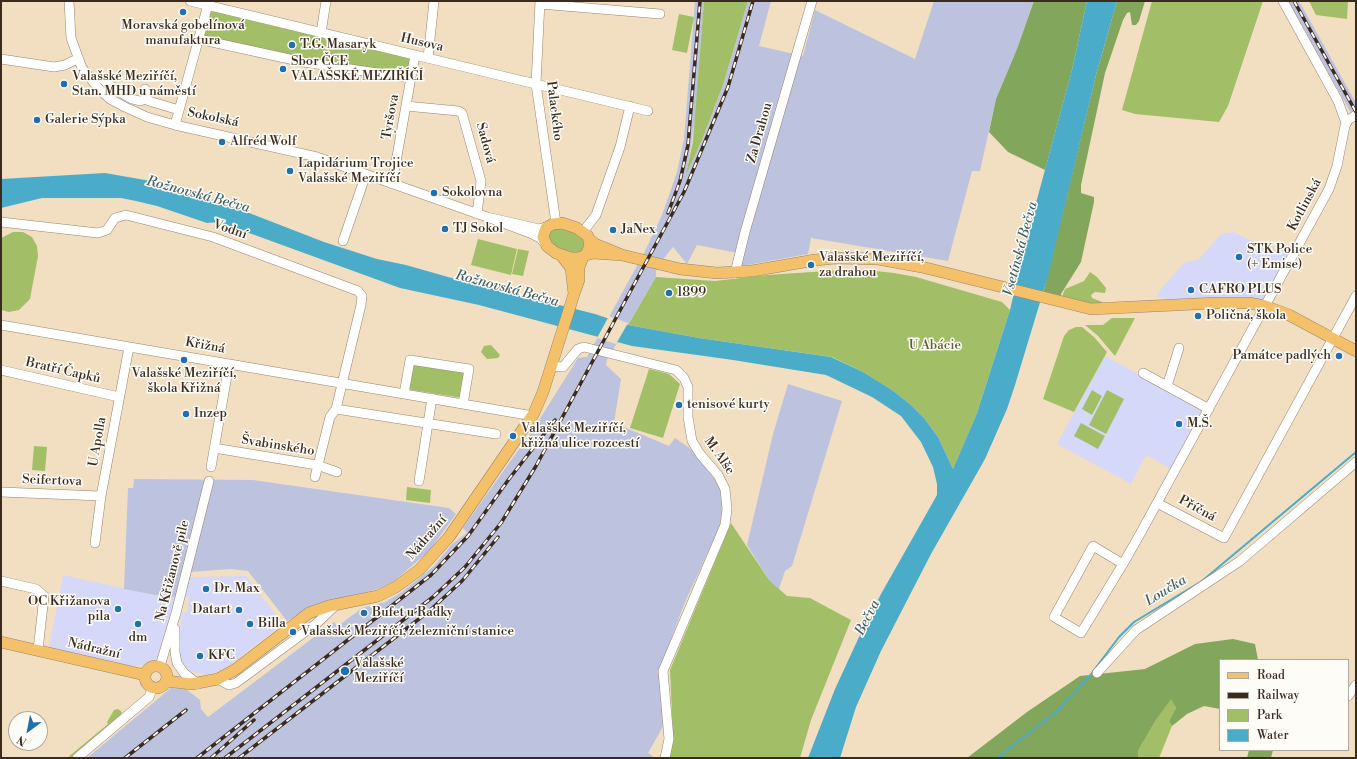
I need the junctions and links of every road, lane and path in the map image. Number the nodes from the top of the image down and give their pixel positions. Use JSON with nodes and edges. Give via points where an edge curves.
{"nodes":[{"id":1,"x":69,"y":1,"type":"edge"},
{"id":2,"x":190,"y":1,"type":"edge"},
{"id":3,"x":326,"y":1,"type":"edge"},
{"id":4,"x":434,"y":1,"type":"edge"},
{"id":5,"x":812,"y":1,"type":"edge"},
{"id":6,"x":1283,"y":1,"type":"edge"},
{"id":7,"x":208,"y":3,"type":"edge"},
{"id":8,"x":540,"y":3,"type":"edge"},
{"id":9,"x":660,"y":14,"type":"dead end"},
{"id":10,"x":321,"y":33,"type":"junction"},
{"id":11,"x":198,"y":39,"type":"junction"},
{"id":12,"x":415,"y":55,"type":"junction"},
{"id":13,"x":428,"y":58,"type":"junction"},
{"id":14,"x":1,"y":59,"type":"edge"},
{"id":15,"x":77,"y":59,"type":"junction"},
{"id":16,"x":101,"y":78,"type":"dead end"},
{"id":17,"x":411,"y":78,"type":"junction"},
{"id":18,"x":536,"y":84,"type":"junction"},
{"id":19,"x":145,"y":89,"type":"dead end"},
{"id":20,"x":147,"y":99,"type":"junction"},
{"id":21,"x":406,"y":106,"type":"junction"},
{"id":22,"x":630,"y":106,"type":"junction"},
{"id":23,"x":179,"y":110,"type":"junction"},
{"id":24,"x":648,"y":111,"type":"dead end"},
{"id":25,"x":1356,"y":115,"type":"edge"},
{"id":26,"x":1346,"y":123,"type":"junction"},
{"id":27,"x":175,"y":124,"type":"junction"},
{"id":28,"x":364,"y":180,"type":"dead end"},
{"id":29,"x":392,"y":184,"type":"junction"},
{"id":30,"x":477,"y":214,"type":"junction"},
{"id":31,"x":487,"y":217,"type":"junction"},
{"id":32,"x":1,"y":222,"type":"edge"},
{"id":33,"x":552,"y":224,"type":"junction"},
{"id":34,"x":586,"y":236,"type":"junction"},
{"id":35,"x":343,"y":241,"type":"dead end"},
{"id":36,"x":545,"y":243,"type":"junction"},
{"id":37,"x":560,"y":254,"type":"junction"},
{"id":38,"x":622,"y":255,"type":"junction"},
{"id":39,"x":584,"y":256,"type":"junction"},
{"id":40,"x":736,"y":273,"type":"junction"},
{"id":41,"x":573,"y":296,"type":"junction"},
{"id":42,"x":1356,"y":296,"type":"edge"},
{"id":43,"x":1265,"y":306,"type":"junction"},
{"id":44,"x":1,"y":326,"type":"edge"},
{"id":45,"x":1332,"y":338,"type":"junction"},
{"id":46,"x":129,"y":347,"type":"junction"},
{"id":47,"x":1179,"y":348,"type":"dead end"},
{"id":48,"x":1356,"y":351,"type":"edge"},
{"id":49,"x":229,"y":364,"type":"junction"},
{"id":50,"x":551,"y":366,"type":"junction"},
{"id":51,"x":1,"y":370,"type":"edge"},
{"id":52,"x":1143,"y":373,"type":"dead end"},
{"id":53,"x":341,"y":383,"type":"junction"},
{"id":54,"x":1166,"y":386,"type":"junction"},
{"id":55,"x":404,"y":394,"type":"junction"},
{"id":56,"x":119,"y":397,"type":"junction"},
{"id":57,"x":432,"y":398,"type":"junction"},
{"id":58,"x":463,"y":404,"type":"junction"},
{"id":59,"x":336,"y":409,"type":"junction"},
{"id":60,"x":1209,"y":409,"type":"junction"},
{"id":61,"x":533,"y":416,"type":"junction"},
{"id":62,"x":428,"y":422,"type":"junction"},
{"id":63,"x":496,"y":434,"type":"dead end"},
{"id":64,"x":214,"y":448,"type":"junction"},
{"id":65,"x":1356,"y":462,"type":"edge"},
{"id":66,"x":317,"y":465,"type":"junction"},
{"id":67,"x":211,"y":468,"type":"dead end"},
{"id":68,"x":337,"y":472,"type":"dead end"},
{"id":69,"x":315,"y":477,"type":"dead end"},
{"id":70,"x":209,"y":481,"type":"dead end"},
{"id":71,"x":419,"y":481,"type":"dead end"},
{"id":72,"x":1,"y":492,"type":"edge"},
{"id":73,"x":101,"y":496,"type":"junction"},
{"id":74,"x":1157,"y":503,"type":"junction"},
{"id":75,"x":96,"y":543,"type":"dead end"},
{"id":76,"x":1123,"y":564,"type":"junction"},
{"id":77,"x":1,"y":582,"type":"edge"},
{"id":78,"x":176,"y":613,"type":"junction"},
{"id":79,"x":1,"y":642,"type":"edge"},
{"id":80,"x":38,"y":650,"type":"junction"},
{"id":81,"x":160,"y":666,"type":"junction"},
{"id":82,"x":1097,"y":673,"type":"dead end"},
{"id":83,"x":145,"y":675,"type":"junction"},
{"id":84,"x":166,"y":681,"type":"junction"},
{"id":85,"x":198,"y":684,"type":"junction"},
{"id":86,"x":1356,"y":685,"type":"edge"},
{"id":87,"x":153,"y":687,"type":"junction"},
{"id":88,"x":1349,"y":695,"type":"edge"},
{"id":89,"x":77,"y":758,"type":"edge"},
{"id":90,"x":665,"y":758,"type":"edge"}],
"edges":[{"from":1,"to":15,"type":"street","name":"Sokolská","via":[[69,30]]},
{"from":2,"to":7,"type":"street","name":"Husova"},
{"from":3,"to":10,"type":"street"},
{"from":4,"to":13,"type":"street"},
{"from":5,"to":40,"type":"street","name":"Za Drahou","via":[[745,232]]},
{"from":6,"to":26,"type":"street","via":[[1338,101]]},
{"from":7,"to":10,"type":"street","name":"Husova"},
{"from":7,"to":11,"type":"street"},
{"from":8,"to":9,"type":"street"},
{"from":8,"to":18,"type":"street","name":"Palackého"},
{"from":10,"to":12,"type":"street","name":"Husova"},
{"from":11,"to":17,"type":"street","via":[[303,62]]},
{"from":11,"to":23,"type":"street"},
{"from":12,"to":13,"type":"street","name":"Husova"},
{"from":12,"to":17,"type":"street","name":"Tyršova"},
{"from":13,"to":18,"type":"street","name":"Husova"},
{"from":14,"to":15,"type":"street","via":[[54,67]]},
{"from":15,"to":27,"type":"street","name":"Sokolská","via":[[92,82],[110,99],[134,112]]},
{"from":16,"to":20,"type":"street","via":[[132,99]]},
{"from":17,"to":21,"type":"street","name":"Tyršova"},
{"from":18,"to":22,"type":"street","name":"Husova"},
{"from":18,"to":33,"type":"street","name":"Palackého"},
{"from":19,"to":20,"type":"street"},
{"from":20,"to":23,"type":"street"},
{"from":21,"to":29,"type":"street","name":"Tyršova"},
{"from":21,"to":30,"type":"street","name":"Sadová","via":[[462,113],[481,181]]},
{"from":22,"to":24,"type":"street","name":"Husova"},
{"from":22,"to":34,"type":"street","via":[[620,147]]},
{"from":23,"to":27,"type":"street"},
{"from":25,"to":26,"type":"street"},
{"from":26,"to":43,"type":"street","name":"Kotlinská","via":[[1332,182]]},
{"from":27,"to":29,"type":"street","name":"Sokolská","via":[[301,153]]},
{"from":28,"to":35,"type":"street"},
{"from":29,"to":30,"type":"street","name":"Sokolská"},
{"from":30,"to":31,"type":"street","name":"Sokolská"},
{"from":31,"to":33,"type":"street","name":"Sokolská","via":[[539,229]]},
{"from":31,"to":36,"type":"street","name":"Sokolská","via":[[530,233]]},
{"from":32,"to":53,"type":"street","name":"Vodní","via":[[98,233],[107,230],[115,218],[126,215],[213,237],[355,289],[360,293],[362,301]]},
{"from":33,"to":34,"type":"main road","name":"Sokolská","via":[[572,226]]},
{"from":33,"to":36,"type":"main road","via":[[543,234]]},
{"from":34,"to":38,"type":"main road","name":"Sokolská","via":[[595,244]]},
{"from":34,"to":39,"type":"main road","via":[[590,249]]},
{"from":36,"to":37,"type":"main road","name":"Sokolská"},
{"from":37,"to":39,"type":"main road","name":"Sokolská","via":[[575,258]]},
{"from":37,"to":41,"type":"main road","name":"Nádražní","via":[[571,268]]},
{"from":38,"to":39,"type":"main road","name":"Sokolská","via":[[593,253]]},
{"from":38,"to":40,"type":"main road","name":"Sokolská","via":[[706,273]]},
{"from":39,"to":41,"type":"main road","name":"Nádražní","via":[[578,267],[578,280]]},
{"from":40,"to":43,"type":"main road","via":[[815,260],[864,259],[899,262],[1056,302],[1099,310],[1216,303],[1249,303]]},
{"from":41,"to":50,"type":"main road","name":"Nádražní"},
{"from":42,"to":45,"type":"street"},
{"from":43,"to":45,"type":"main road","via":[[1289,315]]},
{"from":43,"to":60,"type":"street","name":"Kotlinská"},
{"from":44,"to":46,"type":"street","name":"Křižná"},
{"from":45,"to":48,"type":"main road"},
{"from":45,"to":74,"type":"street","name":"Příčná","via":[[1224,538]]},
{"from":46,"to":49,"type":"street","name":"Křižná"},
{"from":46,"to":56,"type":"street","name":"U Apolla"},
{"from":47,"to":54,"type":"street"},
{"from":49,"to":53,"type":"street","name":"Křižná"},
{"from":49,"to":64,"type":"street","via":[[223,378]]},
{"from":50,"to":61,"type":"main road","name":"Nádražní"},
{"from":50,"to":90,"type":"street","name":"M. Alše","via":[[563,367],[578,349],[584,347],[665,366],[679,372],[688,387],[688,418],[692,441],[718,475],[725,489],[725,525],[663,671],[669,739]]},
{"from":51,"to":56,"type":"street","name":"Bratří Čapků"},
{"from":52,"to":54,"type":"street"},
{"from":53,"to":55,"type":"street","name":"Křižná"},
{"from":53,"to":59,"type":"street","name":"Vodní"},
{"from":54,"to":60,"type":"street"},
{"from":55,"to":57,"type":"street","name":"Křižná"},
{"from":55,"to":58,"type":"street","via":[[410,360],[469,369]]},
{"from":56,"to":73,"type":"street","name":"U Apolla"},
{"from":57,"to":58,"type":"street","name":"Křižná"},
{"from":57,"to":62,"type":"street"},
{"from":58,"to":61,"type":"street","name":"Křižná"},
{"from":59,"to":62,"type":"street"},
{"from":59,"to":66,"type":"street","name":"Vodní","via":[[330,417]]},
{"from":60,"to":74,"type":"street","name":"Kotlinská"},
{"from":61,"to":85,"type":"main road","name":"Nádražní","via":[[449,537],[422,567],[387,593],[314,611],[236,668],[218,679]]},
{"from":62,"to":63,"type":"street"},
{"from":62,"to":71,"type":"street"},
{"from":64,"to":66,"type":"street","name":"Švabinského"},
{"from":64,"to":67,"type":"street"},
{"from":65,"to":82,"type":"street","via":[[1240,562],[1136,630]]},
{"from":66,"to":68,"type":"street","name":"Švabinského"},
{"from":66,"to":69,"type":"street","name":"Vodní"},
{"from":70,"to":78,"type":"street","name":"Na Křižanově pile"},
{"from":72,"to":73,"type":"street","name":"Seifertova"},
{"from":73,"to":75,"type":"street","name":"U Apolla"},
{"from":74,"to":76,"type":"street","name":"Kotlinská"},
{"from":76,"to":76,"type":"street","name":"Kotlinská","via":[[1081,633],[1054,617],[1093,546]]},
{"from":77,"to":80,"type":"street","via":[[36,589],[44,596]]},
{"from":78,"to":81,"type":"street","name":"Na Křižanově pile"},
{"from":78,"to":85,"type":"street","via":[[174,648],[177,663],[184,673]]},
{"from":79,"to":80,"type":"main road","name":"Nádražní"},
{"from":80,"to":83,"type":"main road","name":"Nádražní"},
{"from":81,"to":83,"type":"main road","via":[[149,667]]},
{"from":81,"to":84,"type":"main road","via":[[166,672]]},
{"from":83,"to":87,"type":"main road","via":[[146,683]]},
{"from":84,"to":85,"type":"main road","name":"Nádražní"},
{"from":84,"to":87,"type":"main road","via":[[160,687]]},
{"from":86,"to":88,"type":"street"},
{"from":87,"to":89,"type":"street","via":[[149,697]]}]}
